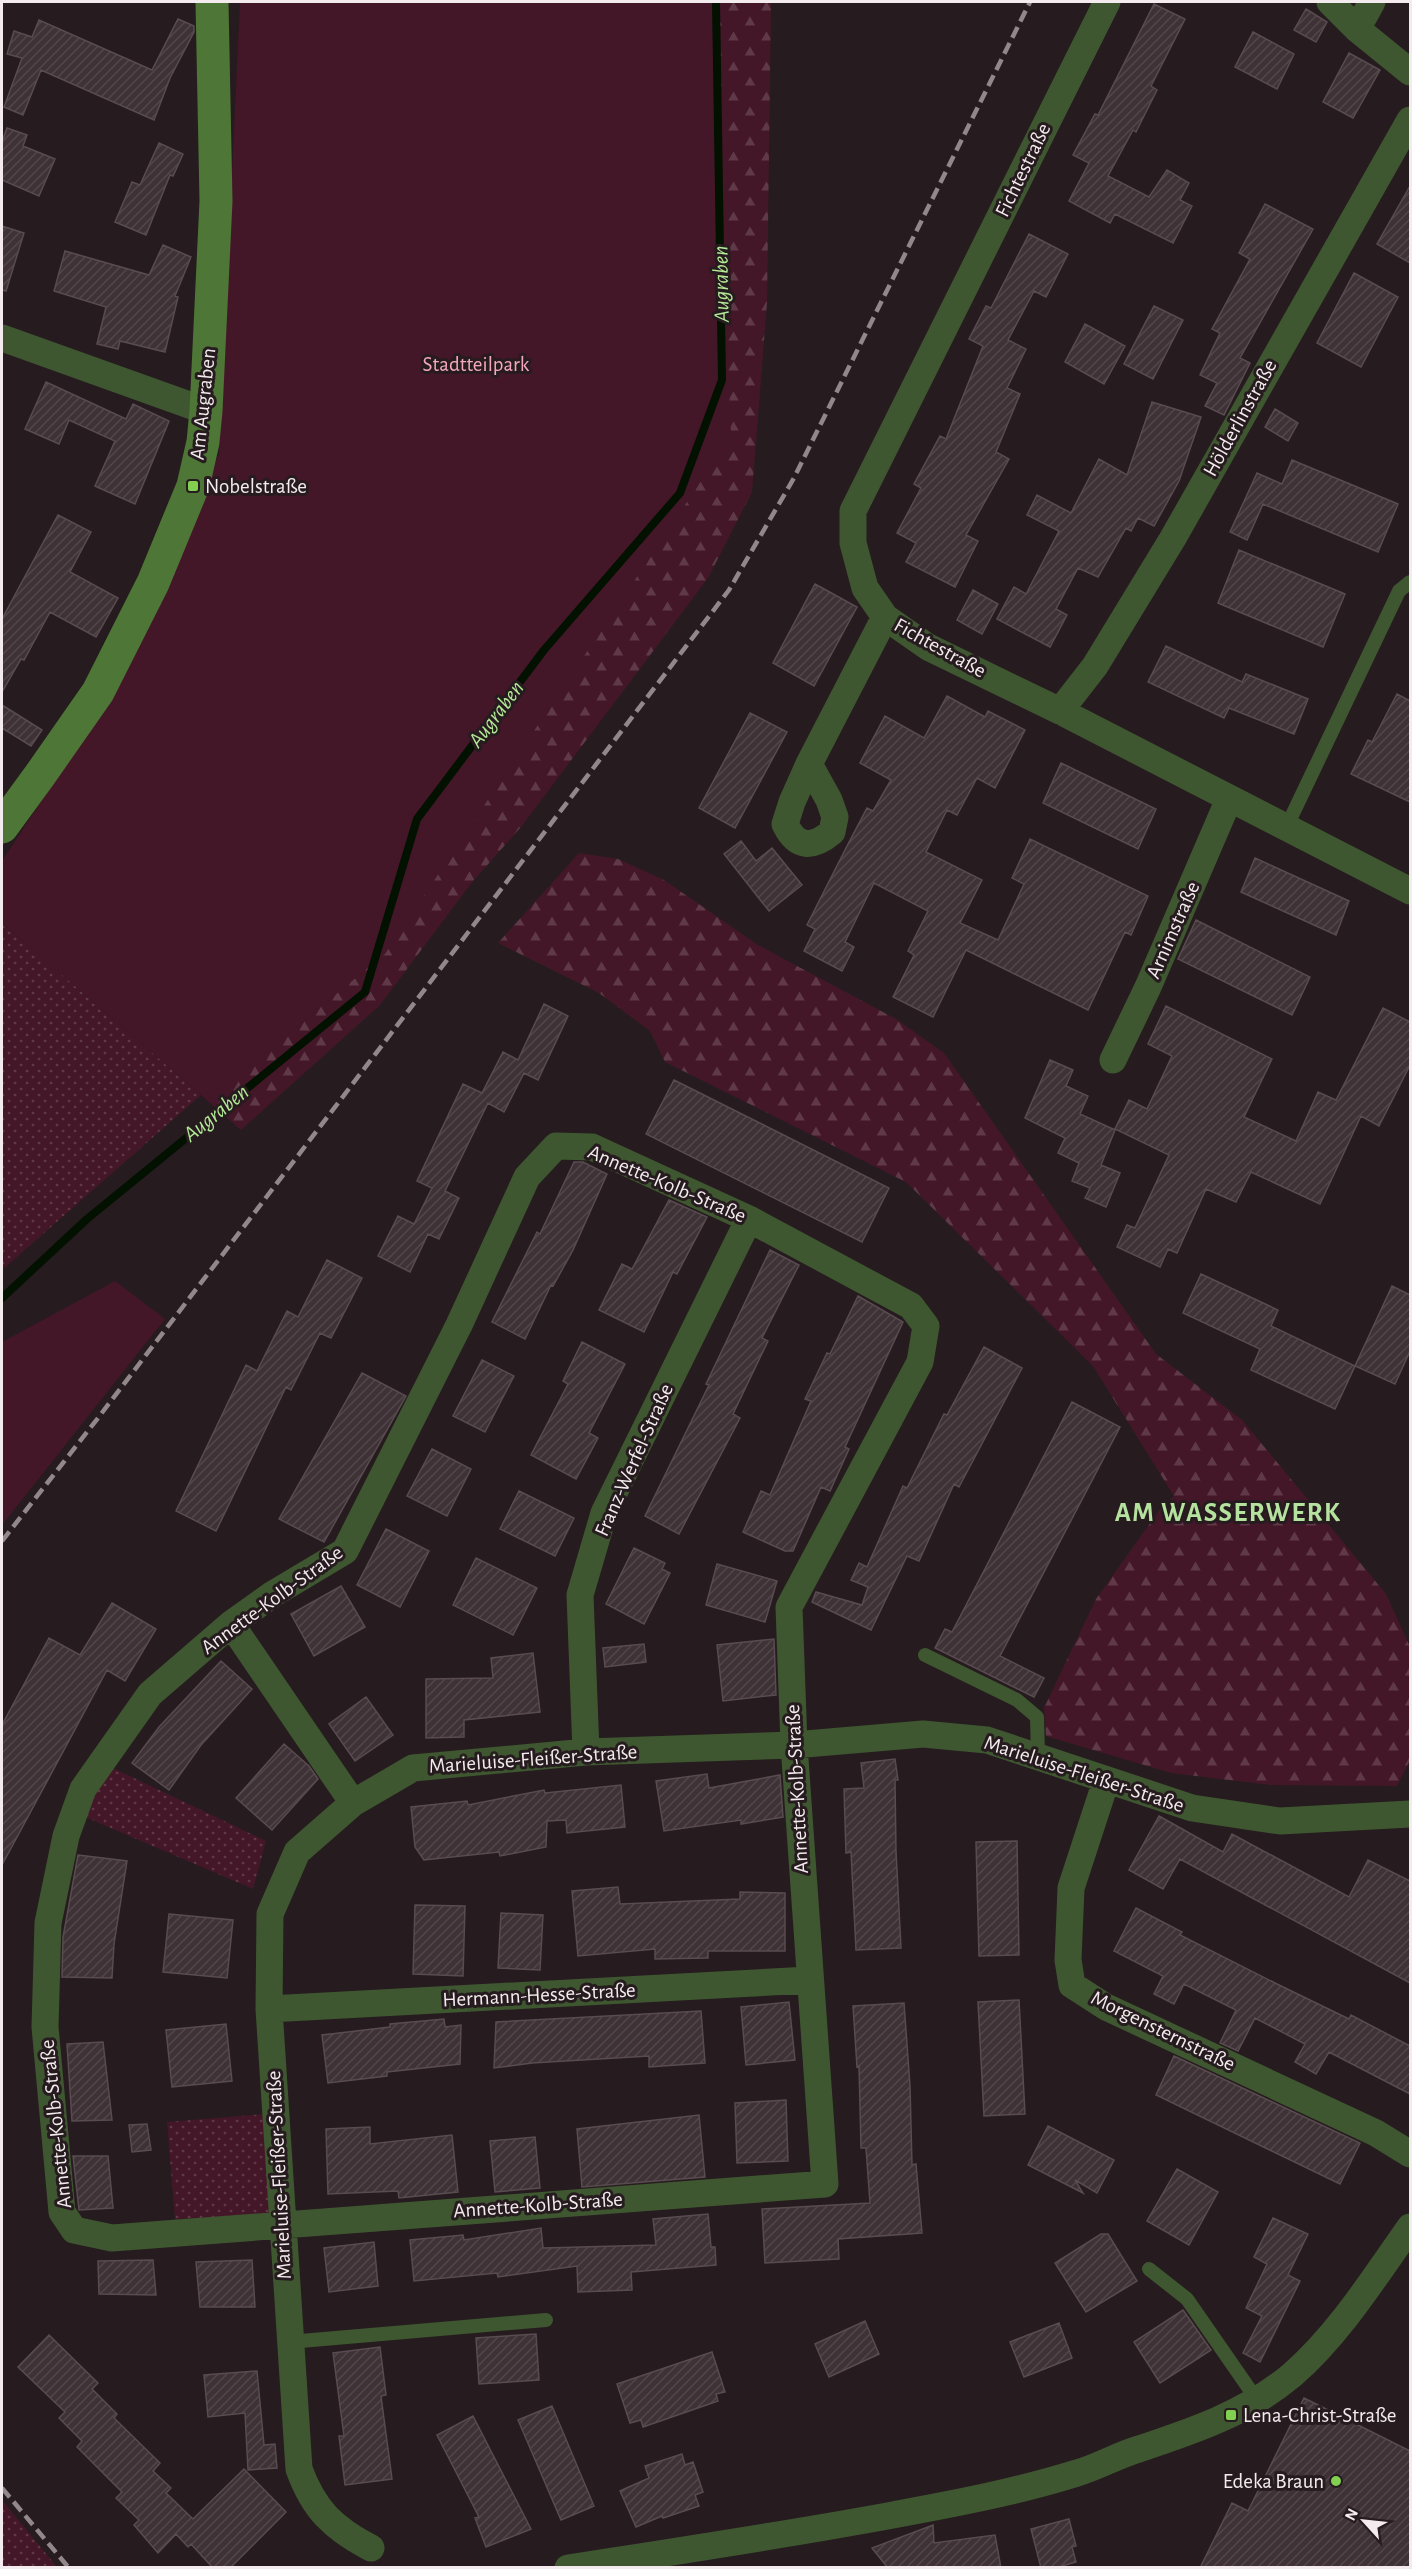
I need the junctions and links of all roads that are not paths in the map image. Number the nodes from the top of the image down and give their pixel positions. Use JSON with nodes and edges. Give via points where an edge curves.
{"nodes":[{"id":1,"x":212,"y":2,"type":"edge"},
{"id":2,"x":1107,"y":2,"type":"edge"},
{"id":3,"x":1330,"y":2,"type":"edge"},
{"id":4,"x":1372,"y":2,"type":"edge"},
{"id":5,"x":1357,"y":29,"type":"junction"},
{"id":6,"x":1410,"y":72,"type":"edge"},
{"id":7,"x":1410,"y":120,"type":"edge"},
{"id":8,"x":2,"y":338,"type":"edge"},
{"id":9,"x":206,"y":411,"type":"junction"},
{"id":10,"x":1410,"y":582,"type":"edge"},
{"id":11,"x":885,"y":617,"type":"junction"},
{"id":12,"x":1060,"y":711,"type":"junction"},
{"id":13,"x":809,"y":764,"type":"dead end"},
{"id":14,"x":1229,"y":799,"type":"junction"},
{"id":15,"x":2,"y":827,"type":"edge"},
{"id":16,"x":1286,"y":828,"type":"junction"},
{"id":17,"x":1410,"y":891,"type":"edge"},
{"id":18,"x":1113,"y":1060,"type":"dead end"},
{"id":19,"x":749,"y":1219,"type":"junction"},
{"id":20,"x":231,"y":1624,"type":"junction"},
{"id":21,"x":925,"y":1655,"type":"dead end"},
{"id":22,"x":794,"y":1745,"type":"junction"},
{"id":23,"x":586,"y":1752,"type":"junction"},
{"id":24,"x":1038,"y":1756,"type":"junction"},
{"id":25,"x":1106,"y":1781,"type":"junction"},
{"id":26,"x":353,"y":1803,"type":"junction"},
{"id":27,"x":1410,"y":1814,"type":"edge"},
{"id":28,"x":809,"y":1980,"type":"junction"},
{"id":29,"x":269,"y":2009,"type":"junction"},
{"id":30,"x":1410,"y":2154,"type":"edge"},
{"id":31,"x":281,"y":2225,"type":"junction"},
{"id":32,"x":1410,"y":2227,"type":"edge"},
{"id":33,"x":1149,"y":2269,"type":"dead end"},
{"id":34,"x":546,"y":2320,"type":"dead end"},
{"id":35,"x":289,"y":2342,"type":"junction"},
{"id":36,"x":1257,"y":2400,"type":"junction"},
{"id":37,"x":371,"y":2548,"type":"dead end"},
{"id":38,"x":568,"y":2568,"type":"edge"}],
"edges":[{"from":1,"to":9,"type":"street","name":"Am Augraben","via":[[216,201]]},
{"from":2,"to":11,"type":"street","name":"Fichtestraße","via":[[853,511],[853,543],[865,588]]},
{"from":3,"to":5,"type":"street"},
{"from":4,"to":5,"type":"street"},
{"from":5,"to":6,"type":"street"},
{"from":7,"to":12,"type":"street","name":"Hölderlinstraße","via":[[1173,538],[1095,666]]},
{"from":8,"to":9,"type":"street"},
{"from":9,"to":15,"type":"street","name":"Am Augraben","via":[[193,486],[153,583],[98,692]]},
{"from":10,"to":16,"type":"lane","via":[[1399,591]]},
{"from":11,"to":12,"type":"street","name":"Fichtestraße","via":[[928,646]]},
{"from":11,"to":13,"type":"street"},
{"from":12,"to":14,"type":"street","name":"Fichtestraße"},
{"from":14,"to":16,"type":"street","name":"Fichtestraße"},
{"from":14,"to":18,"type":"street","name":"Arnimstraße"},
{"from":16,"to":17,"type":"street","name":"Fichtestraße"},
{"from":19,"to":20,"type":"street","name":"Annette-Kolb-Straße","via":[[592,1147],[556,1146],[527,1177],[459,1326],[345,1551]]},
{"from":19,"to":22,"type":"street","name":"Annette-Kolb-Straße","via":[[911,1306],[926,1326],[920,1362],[789,1607]]},
{"from":19,"to":23,"type":"street","name":"Franz-Werfel-Straße","via":[[604,1513],[580,1595]]},
{"from":20,"to":26,"type":"street"},
{"from":20,"to":31,"type":"street","name":"Annette-Kolb-Straße","via":[[150,1694],[83,1789],[66,1836],[51,1899],[46,2039],[62,2212],[74,2230],[112,2238]]},
{"from":21,"to":24,"type":"lane","via":[[1017,1700],[1036,1717]]},
{"from":22,"to":23,"type":"street","name":"Marieluise-Fleißer-Straße"},
{"from":22,"to":24,"type":"street","name":"Marieluise-Fleißer-Straße","via":[[923,1734],[987,1740]]},
{"from":22,"to":28,"type":"street","name":"Annette-Kolb-Straße"},
{"from":23,"to":26,"type":"street","name":"Marieluise-Fleißer-Straße","via":[[413,1768]]},
{"from":24,"to":25,"type":"street","name":"Marieluise-Fleißer-Straße"},
{"from":25,"to":27,"type":"street","name":"Marieluise-Fleißer-Straße","via":[[1192,1808],[1280,1821]]},
{"from":25,"to":30,"type":"street","name":"Morgensternstraße","via":[[1071,1888],[1068,1960],[1072,1985],[1106,2007],[1365,2128]]},
{"from":26,"to":29,"type":"street","name":"Marieluise-Fleißer-Straße","via":[[297,1852],[270,1914]]},
{"from":28,"to":29,"type":"street","name":"Hermann-Hesse-Straße"},
{"from":28,"to":31,"type":"street","name":"Annette-Kolb-Straße","via":[[825,2184]]},
{"from":29,"to":31,"type":"street","name":"Marieluise-Fleißer-Straße"},
{"from":31,"to":35,"type":"street","name":"Marieluise-Fleißer-Straße"},
{"from":32,"to":36,"type":"street","via":[[1335,2329],[1292,2375]]},
{"from":33,"to":36,"type":"lane","via":[[1186,2299]]},
{"from":34,"to":35,"type":"lane"},
{"from":35,"to":37,"type":"street","name":"Marieluise-Fleißer-Straße","via":[[299,2469],[307,2492],[335,2526]]},
{"from":36,"to":38,"type":"street","via":[[1200,2428],[1078,2473],[967,2501],[755,2540]]}]}
